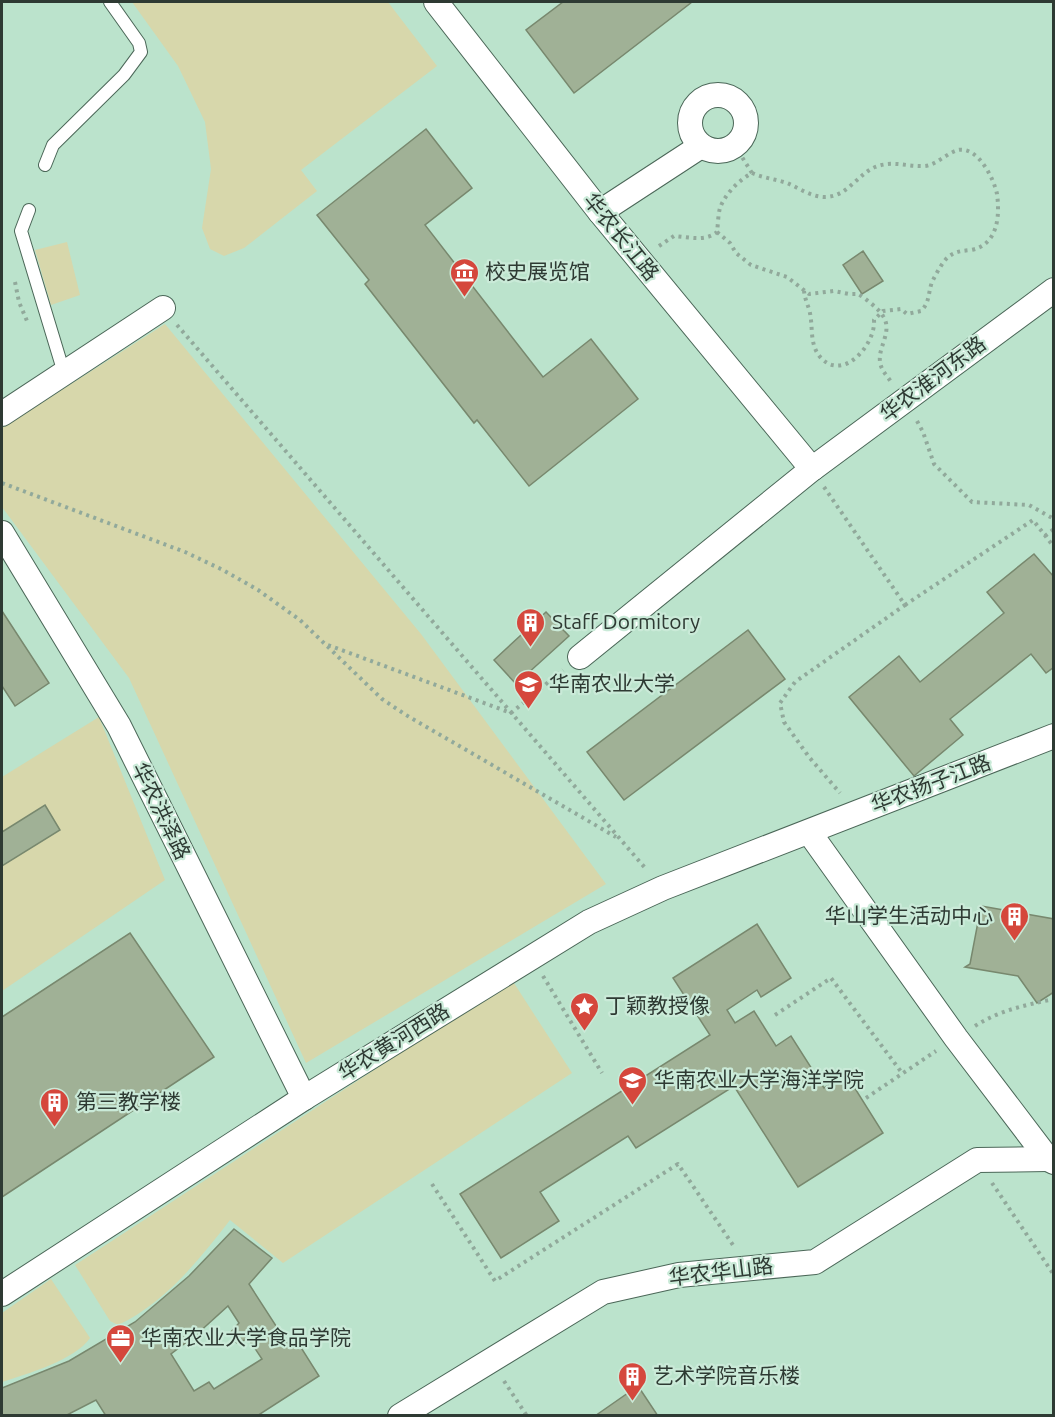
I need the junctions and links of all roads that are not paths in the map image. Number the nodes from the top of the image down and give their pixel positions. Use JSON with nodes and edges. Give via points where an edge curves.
{"nodes":[{"id":1,"x":110,"y":2,"type":"edge"},
{"id":2,"x":436,"y":2,"type":"edge"},
{"id":3,"x":701,"y":146,"type":"junction"},
{"id":4,"x":45,"y":165,"type":"dead end"},
{"id":5,"x":28,"y":210,"type":"dead end"},
{"id":6,"x":600,"y":212,"type":"junction"},
{"id":7,"x":1053,"y":290,"type":"edge"},
{"id":8,"x":163,"y":308,"type":"road end"},
{"id":9,"x":64,"y":372,"type":"junction"},
{"id":10,"x":2,"y":414,"type":"edge"},
{"id":11,"x":812,"y":469,"type":"junction"},
{"id":12,"x":2,"y":532,"type":"edge"},
{"id":13,"x":580,"y":657,"type":"road end"},
{"id":14,"x":1053,"y":736,"type":"edge"},
{"id":15,"x":809,"y":832,"type":"junction"},
{"id":16,"x":304,"y":1098,"type":"junction"},
{"id":17,"x":1052,"y":1160,"type":"edge"},
{"id":18,"x":2,"y":1294,"type":"edge"},
{"id":19,"x":400,"y":1416,"type":"edge"}],
"edges":[{"from":1,"to":4,"type":"lane","via":[[139,43],[141,52],[124,75],[53,145]]},
{"from":2,"to":6,"type":"street","name":"华农长江路"},
{"from":3,"to":3,"type":"street","via":[[694,139],[690,120],[693,111],[707,97],[726,96],[734,100],[744,114],[745,131],[735,146],[718,151]]},
{"from":3,"to":6,"type":"street"},
{"from":5,"to":9,"type":"lane","via":[[21,231]]},
{"from":6,"to":11,"type":"street","name":"华农长江路"},
{"from":7,"to":11,"type":"street","name":"华农淮河东路"},
{"from":8,"to":9,"type":"street"},
{"from":9,"to":10,"type":"street"},
{"from":11,"to":13,"type":"street","name":"华农淮河东路"},
{"from":12,"to":16,"type":"street","name":"华农洪泽路","via":[[119,726]]},
{"from":14,"to":15,"type":"street","name":"华农扬子江路"},
{"from":15,"to":16,"type":"street","name":"华农黄河西路","via":[[663,888],[588,922]]},
{"from":15,"to":17,"type":"street","via":[[956,1038]]},
{"from":16,"to":18,"type":"street","name":"华农黄河西路"},
{"from":17,"to":19,"type":"street","name":"华农华山路","via":[[977,1160],[816,1262],[679,1275],[603,1292]]}]}
